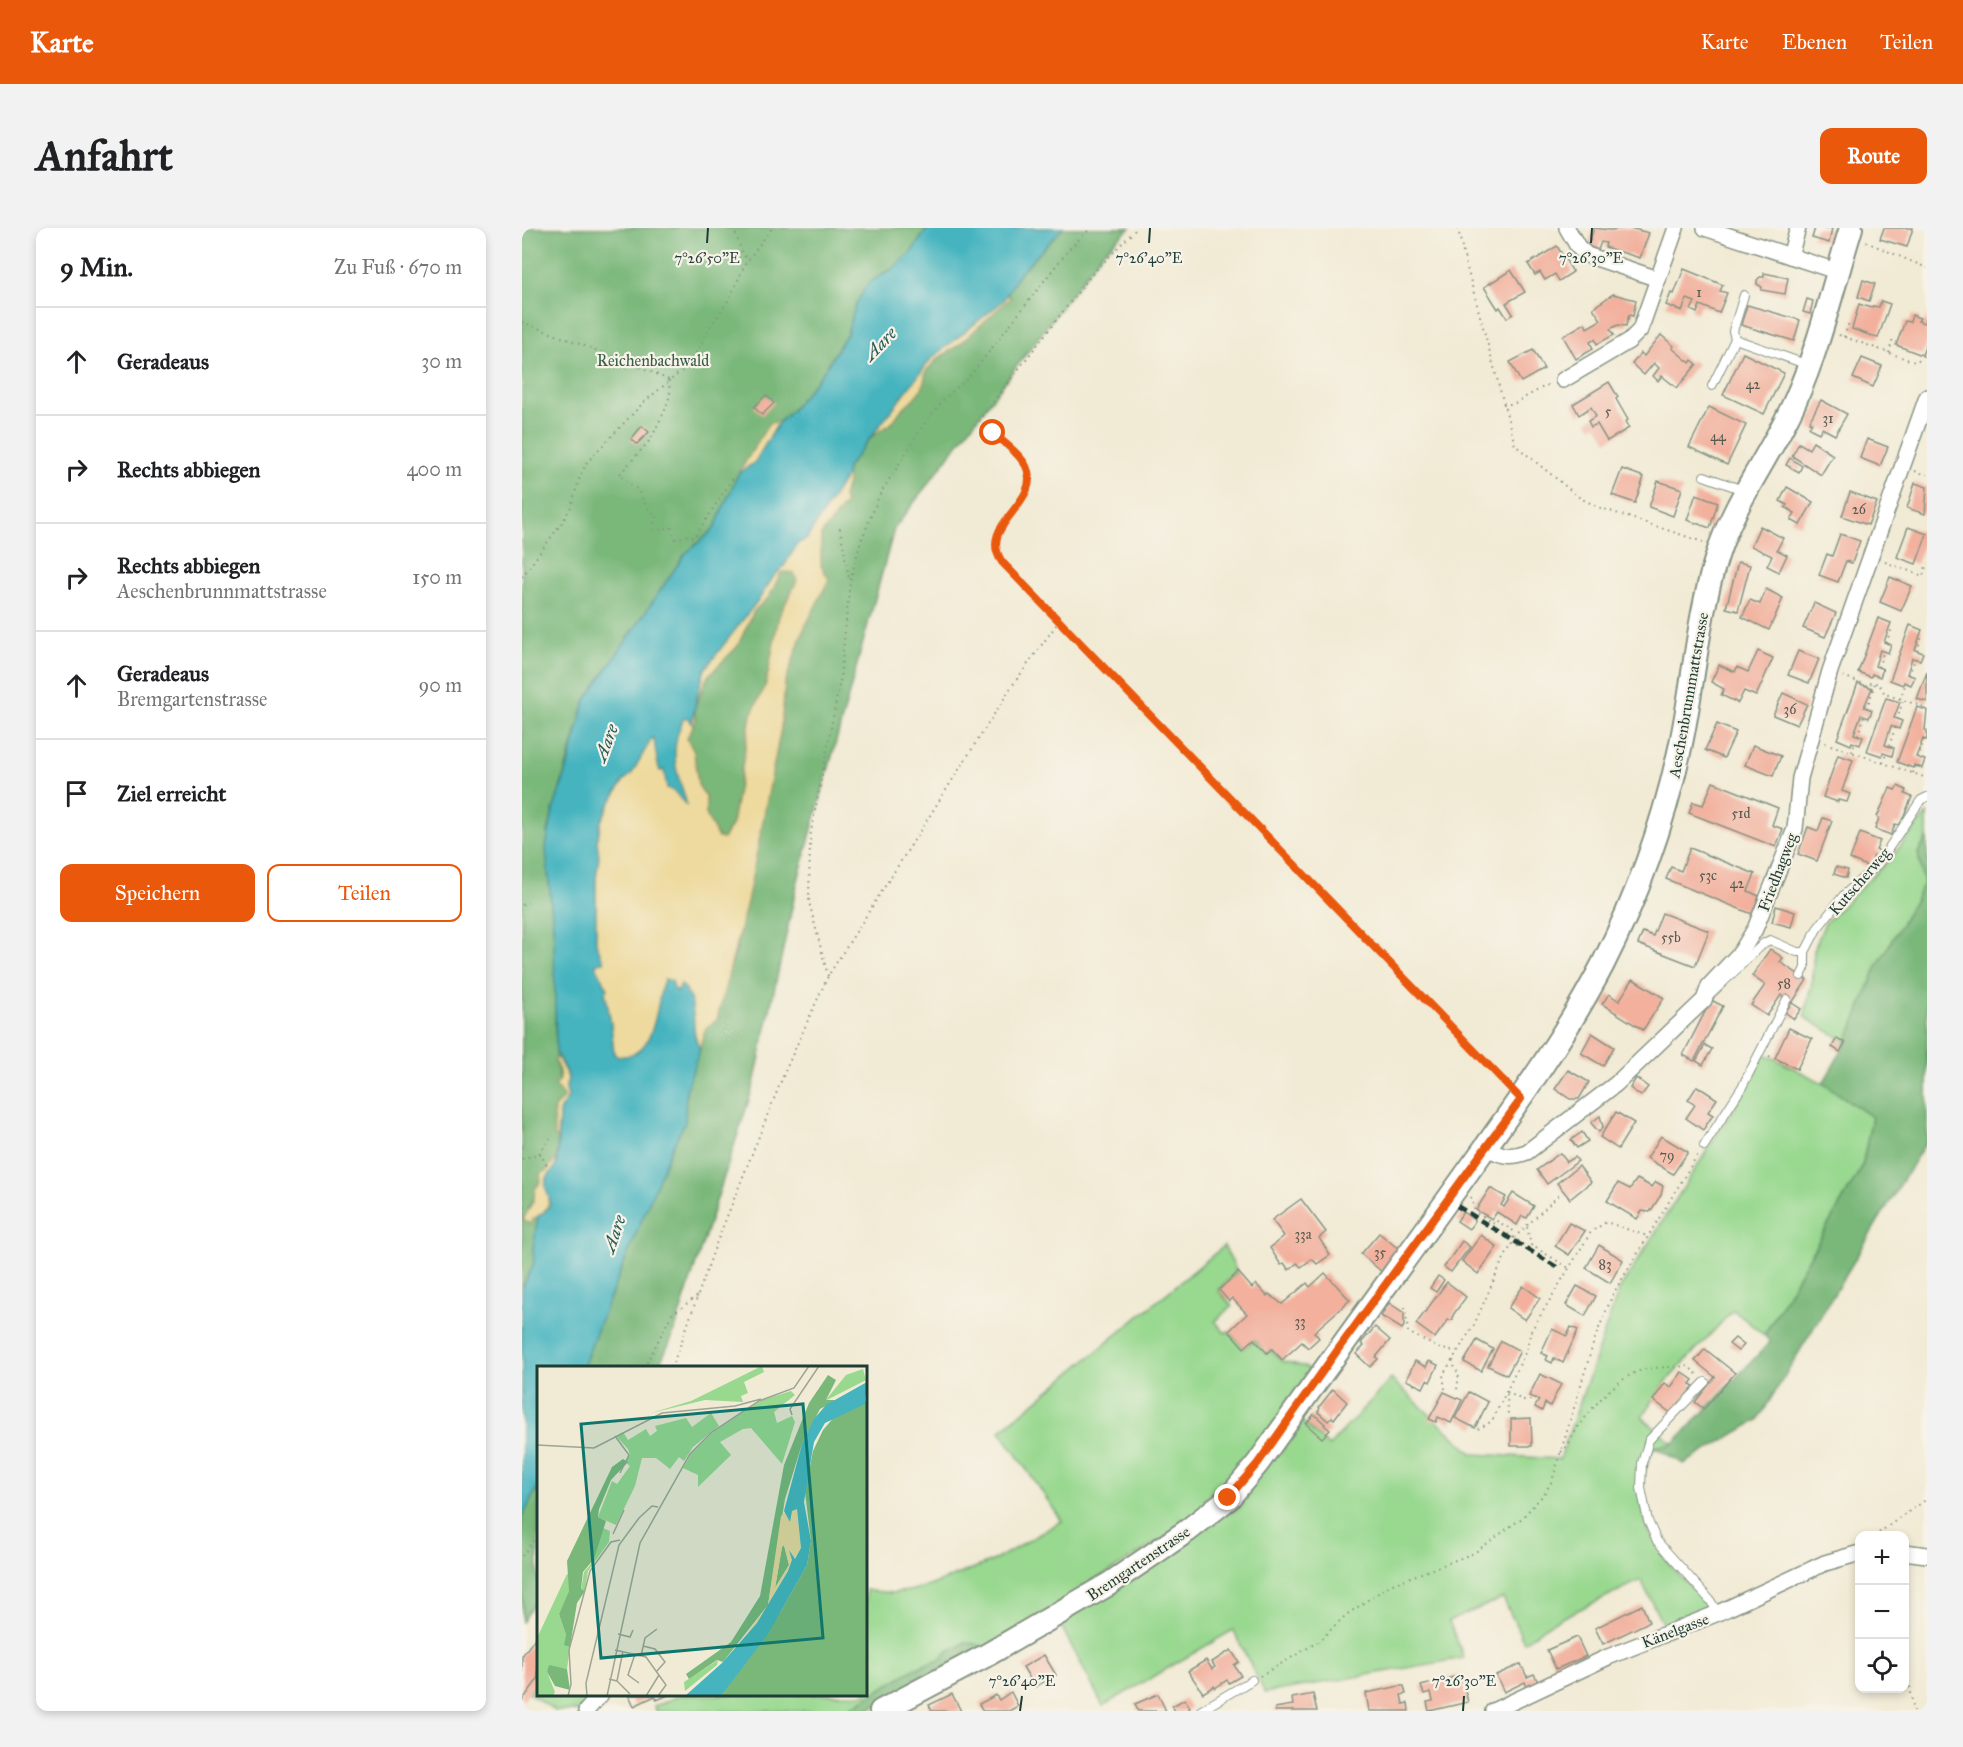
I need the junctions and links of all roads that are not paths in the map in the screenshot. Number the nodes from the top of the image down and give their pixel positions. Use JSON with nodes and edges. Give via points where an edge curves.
{"nodes":[{"id":1,"x":1567,"y":228,"type":"edge"},
{"id":2,"x":1676,"y":228,"type":"edge"},
{"id":3,"x":1798,"y":228,"type":"edge"},
{"id":4,"x":1851,"y":228,"type":"edge"},
{"id":5,"x":1709,"y":229,"type":"edge"},
{"id":6,"x":1790,"y":256,"type":"junction"},
{"id":7,"x":1839,"y":272,"type":"junction"},
{"id":8,"x":1658,"y":279,"type":"junction"},
{"id":9,"x":1744,"y":295,"type":"dead end"},
{"id":10,"x":1735,"y":339,"type":"junction"},
{"id":11,"x":1809,"y":365,"type":"junction"},
{"id":12,"x":1563,"y":380,"type":"road end"},
{"id":13,"x":1712,"y":386,"type":"dead end"},
{"id":14,"x":1927,"y":397,"type":"edge"},
{"id":15,"x":1704,"y":476,"type":"dead end"},
{"id":16,"x":1747,"y":492,"type":"junction"},
{"id":17,"x":1927,"y":797,"type":"edge"},
{"id":18,"x":1805,"y":952,"type":"junction"},
{"id":19,"x":1801,"y":976,"type":"dead end"},
{"id":20,"x":1787,"y":999,"type":"dead end"},
{"id":21,"x":1704,"y":1000,"type":"junction"},
{"id":22,"x":1704,"y":1146,"type":"road end"},
{"id":23,"x":1486,"y":1147,"type":"junction"},
{"id":24,"x":1339,"y":1348,"type":"joint"},
{"id":25,"x":1705,"y":1382,"type":"road end"},
{"id":26,"x":1909,"y":1553,"type":"edge"},
{"id":27,"x":1855,"y":1554,"type":"edge"},
{"id":28,"x":1927,"y":1555,"type":"edge"},
{"id":29,"x":1718,"y":1613,"type":"junction"},
{"id":30,"x":1252,"y":1680,"type":"road end"},
{"id":31,"x":600,"y":1696,"type":"edge"},
{"id":32,"x":586,"y":1711,"type":"edge"},
{"id":33,"x":881,"y":1711,"type":"edge"},
{"id":34,"x":1200,"y":1711,"type":"edge"},
{"id":35,"x":1493,"y":1711,"type":"edge"}],
"edges":[{"from":1,"to":8,"type":"street","via":[[1587,255]]},
{"from":2,"to":8,"type":"street"},
{"from":3,"to":6,"type":"street"},
{"from":4,"to":7,"type":"street","name":"Aeschenbrunnmattstrasse"},
{"from":5,"to":6,"type":"street"},
{"from":6,"to":7,"type":"street"},
{"from":7,"to":11,"type":"street","name":"Aeschenbrunnmattstrasse"},
{"from":8,"to":12,"type":"street","via":[[1643,324],[1635,335]]},
{"from":9,"to":10,"type":"lane","via":[[1733,331]]},
{"from":10,"to":11,"type":"lane"},
{"from":10,"to":13,"type":"lane"},
{"from":11,"to":16,"type":"street","name":"Aeschenbrunnmattstrasse","via":[[1795,402]]},
{"from":14,"to":21,"type":"street","name":"Friedhagweg","via":[[1830,671],[1800,778],[1795,829],[1755,929],[1741,952],[1709,986]]},
{"from":15,"to":16,"type":"lane"},
{"from":16,"to":23,"type":"street","name":"Aeschenbrunnmattstrasse","via":[[1720,547],[1700,621],[1681,745],[1669,795],[1632,900],[1566,1031]]},
{"from":17,"to":18,"type":"lane","name":"Kutscherweg","via":[[1921,800],[1878,864],[1817,929]]},
{"from":18,"to":19,"type":"lane","name":"Kutscherweg"},
{"from":18,"to":21,"type":"lane","via":[[1770,940]]},
{"from":20,"to":22,"type":"lane","via":[[1742,1087]]},
{"from":21,"to":23,"type":"street","name":"Friedhagweg","via":[[1616,1084],[1527,1152],[1505,1156]]},
{"from":23,"to":24,"type":"street","name":"Aeschenbrunnmattstrasse"},
{"from":24,"to":33,"type":"street","name":"Bremgartenstrasse","via":[[1240,1485],[1187,1532],[1061,1613]]},
{"from":25,"to":29,"type":"lane","via":[[1649,1440],[1642,1463],[1641,1488],[1657,1541]]},
{"from":26,"to":28,"type":"street"},
{"from":27,"to":29,"type":"street","name":"Känelgasse","via":[[1825,1563]]},
{"from":29,"to":35,"type":"street","name":"Känelgasse","via":[[1608,1657]]},
{"from":30,"to":34,"type":"lane"},
{"from":31,"to":32,"type":"street"}]}
